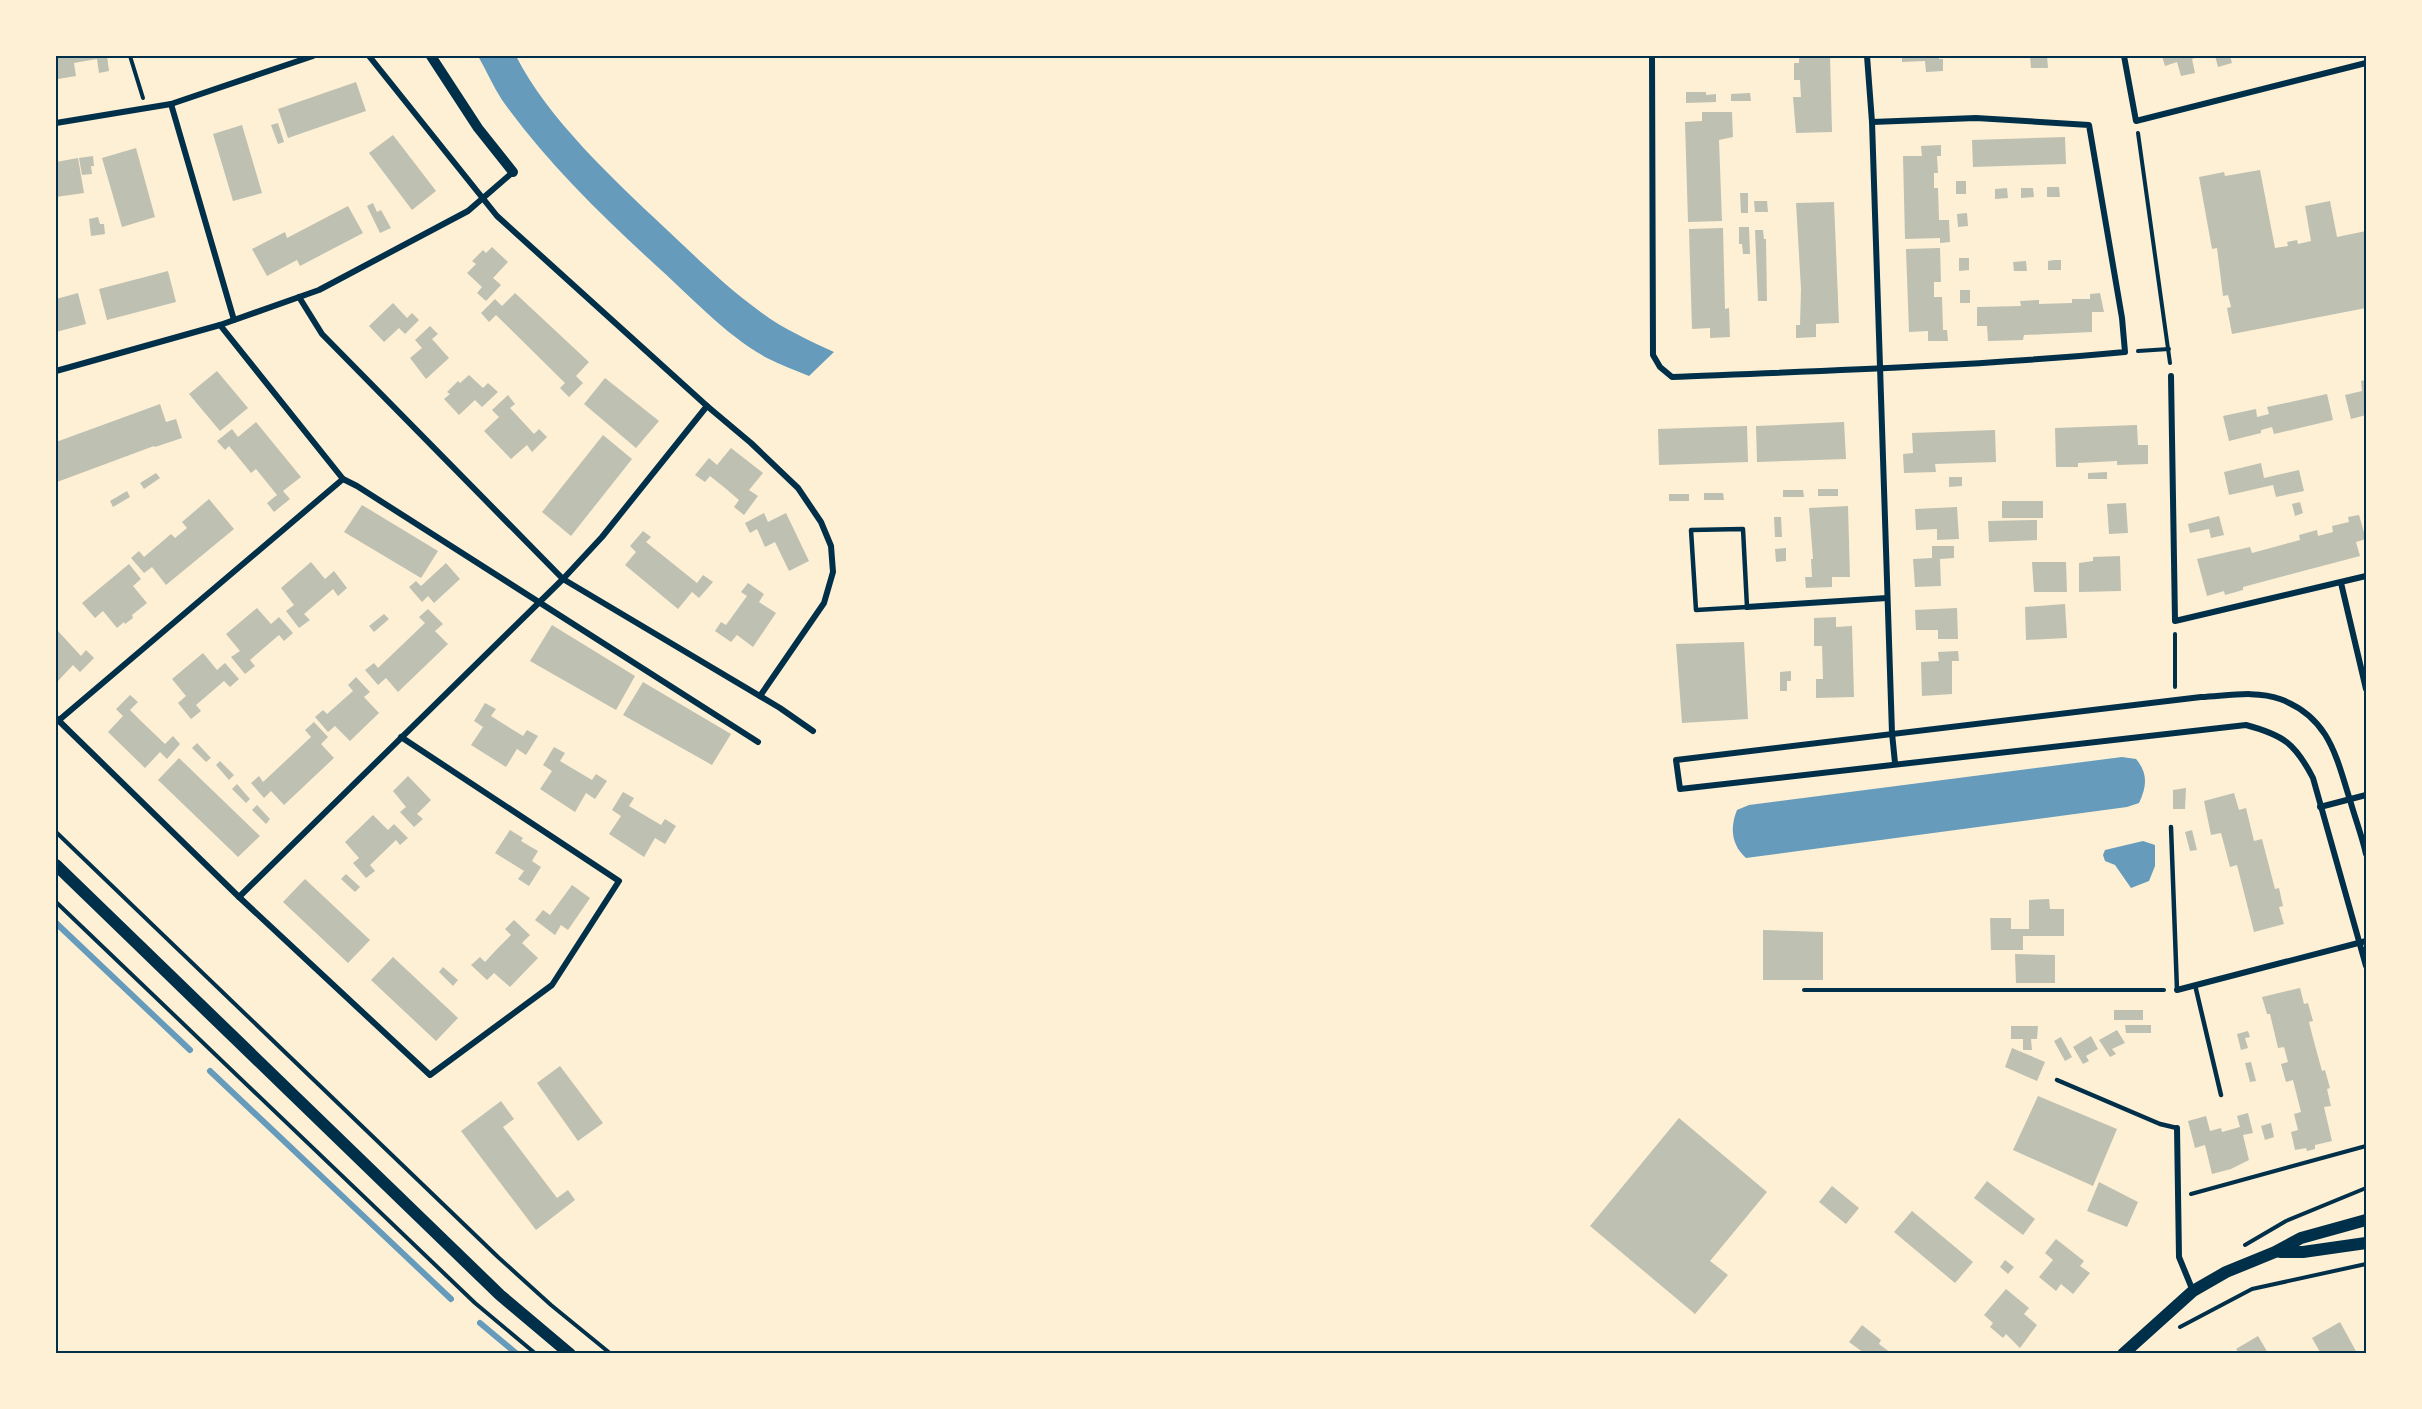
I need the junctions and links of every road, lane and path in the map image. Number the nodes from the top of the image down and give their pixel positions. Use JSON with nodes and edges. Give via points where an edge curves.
{"nodes":[{"id":1,"x":130,"y":56,"type":"edge"},
{"id":2,"x":313,"y":56,"type":"edge"},
{"id":3,"x":369,"y":56,"type":"edge"},
{"id":4,"x":430,"y":56,"type":"edge"},
{"id":5,"x":1652,"y":56,"type":"edge"},
{"id":6,"x":1868,"y":56,"type":"edge"},
{"id":7,"x":2124,"y":56,"type":"edge"},
{"id":8,"x":2367,"y":63,"type":"edge"},
{"id":9,"x":171,"y":104,"type":"junction"},
{"id":10,"x":147,"y":108,"type":"junction"},
{"id":11,"x":2136,"y":121,"type":"junction"},
{"id":12,"x":1872,"y":122,"type":"junction"},
{"id":13,"x":56,"y":123,"type":"edge"},
{"id":14,"x":513,"y":172,"type":"joint"},
{"id":15,"x":482,"y":198,"type":"junction"},
{"id":16,"x":298,"y":297,"type":"junction"},
{"id":17,"x":234,"y":320,"type":"junction"},
{"id":18,"x":220,"y":325,"type":"junction"},
{"id":19,"x":2169,"y":349,"type":"junction"},
{"id":20,"x":2125,"y":352,"type":"junction"},
{"id":21,"x":1879,"y":369,"type":"junction"},
{"id":22,"x":56,"y":371,"type":"edge"},
{"id":23,"x":2171,"y":376,"type":"joint"},
{"id":24,"x":707,"y":406,"type":"junction"},
{"id":25,"x":343,"y":479,"type":"junction"},
{"id":26,"x":2367,"y":576,"type":"edge"},
{"id":27,"x":563,"y":579,"type":"junction"},
{"id":28,"x":2341,"y":583,"type":"junction"},
{"id":29,"x":1887,"y":598,"type":"junction"},
{"id":30,"x":538,"y":603,"type":"junction"},
{"id":31,"x":1747,"y":607,"type":"junction"},
{"id":32,"x":2175,"y":621,"type":"junction"},
{"id":33,"x":2367,"y":689,"type":"edge"},
{"id":34,"x":760,"y":696,"type":"junction"},
{"id":35,"x":2175,"y":700,"type":"junction"},
{"id":36,"x":57,"y":719,"type":"edge"},
{"id":37,"x":813,"y":731,"type":"dead end"},
{"id":38,"x":1892,"y":733,"type":"junction"},
{"id":39,"x":401,"y":737,"type":"junction"},
{"id":40,"x":758,"y":742,"type":"dead end"},
{"id":41,"x":1894,"y":763,"type":"junction"},
{"id":42,"x":2367,"y":795,"type":"edge"},
{"id":43,"x":2350,"y":800,"type":"junction"},
{"id":44,"x":2320,"y":807,"type":"junction"},
{"id":45,"x":2171,"y":827,"type":"dead end"},
{"id":46,"x":56,"y":832,"type":"edge"},
{"id":47,"x":2367,"y":854,"type":"edge"},
{"id":48,"x":56,"y":865,"type":"edge"},
{"id":49,"x":239,"y":897,"type":"junction"},
{"id":50,"x":56,"y":902,"type":"edge"},
{"id":51,"x":2363,"y":941,"type":"edge"},
{"id":52,"x":2367,"y":966,"type":"edge"},
{"id":53,"x":2194,"y":985,"type":"junction"},
{"id":54,"x":1804,"y":990,"type":"dead end"},
{"id":55,"x":2177,"y":990,"type":"junction"},
{"id":56,"x":2056,"y":1080,"type":"dead end"},
{"id":57,"x":2221,"y":1095,"type":"dead end"},
{"id":58,"x":2177,"y":1128,"type":"joint"},
{"id":59,"x":2367,"y":1146,"type":"edge"},
{"id":60,"x":2177,"y":1198,"type":"junction"},
{"id":61,"x":2367,"y":1220,"type":"edge"},
{"id":62,"x":2367,"y":1243,"type":"edge"},
{"id":63,"x":2275,"y":1252,"type":"junction"},
{"id":64,"x":2367,"y":1264,"type":"edge"},
{"id":65,"x":2193,"y":1291,"type":"junction"},
{"id":66,"x":2174,"y":1331,"type":"dead end"},
{"id":67,"x":536,"y":1353,"type":"edge"},
{"id":68,"x":570,"y":1353,"type":"edge"},
{"id":69,"x":610,"y":1353,"type":"edge"},
{"id":70,"x":2123,"y":1353,"type":"edge"}],
"edges":[{"from":1,"to":10,"type":"path"},
{"from":2,"to":9,"type":"street"},
{"from":3,"to":15,"type":"street"},
{"from":4,"to":14,"type":"street"},
{"from":5,"to":21,"type":"street","via":[[1653,355],[1660,368],[1672,377]]},
{"from":6,"to":12,"type":"street"},
{"from":7,"to":11,"type":"street"},
{"from":8,"to":11,"type":"street"},
{"from":9,"to":10,"type":"street"},
{"from":9,"to":17,"type":"street"},
{"from":10,"to":13,"type":"street"},
{"from":11,"to":19,"type":"path"},
{"from":12,"to":20,"type":"street","via":[[1976,118],[2089,125]]},
{"from":12,"to":21,"type":"street"},
{"from":14,"to":15,"type":"street"},
{"from":15,"to":16,"type":"street","via":[[468,211],[320,290]]},
{"from":15,"to":24,"type":"street","via":[[497,216]]},
{"from":16,"to":17,"type":"street"},
{"from":16,"to":27,"type":"street","via":[[322,334]]},
{"from":17,"to":18,"type":"street"},
{"from":18,"to":22,"type":"street"},
{"from":18,"to":25,"type":"street"},
{"from":19,"to":20,"type":"path"},
{"from":19,"to":23,"type":"path"},
{"from":20,"to":21,"type":"street"},
{"from":21,"to":29,"type":"street"},
{"from":23,"to":32,"type":"street"},
{"from":24,"to":27,"type":"street","via":[[602,537]]},
{"from":24,"to":34,"type":"street","via":[[798,488],[821,522],[831,546],[833,572],[824,603]]},
{"from":25,"to":30,"type":"street"},
{"from":25,"to":36,"type":"street"},
{"from":26,"to":28,"type":"street"},
{"from":27,"to":30,"type":"street"},
{"from":27,"to":34,"type":"street"},
{"from":28,"to":32,"type":"street"},
{"from":28,"to":33,"type":"street"},
{"from":29,"to":31,"type":"street"},
{"from":29,"to":38,"type":"street"},
{"from":30,"to":39,"type":"street"},
{"from":30,"to":40,"type":"street"},
{"from":31,"to":31,"type":"lane","via":[[1696,610],[1691,530],[1743,529]]},
{"from":32,"to":35,"type":"path"},
{"from":34,"to":37,"type":"street"},
{"from":35,"to":38,"type":"street"},
{"from":35,"to":43,"type":"street","via":[[2259,694],[2279,698],[2323,729],[2336,753]]},
{"from":36,"to":49,"type":"street"},
{"from":38,"to":41,"type":"street"},
{"from":38,"to":41,"type":"street","via":[[1676,760],[1680,789]]},
{"from":39,"to":49,"type":"street"},
{"from":39,"to":49,"type":"street","via":[[619,881],[552,985],[430,1075]]},
{"from":41,"to":44,"type":"street","via":[[2246,725],[2275,733],[2302,756],[2313,778]]},
{"from":42,"to":43,"type":"street"},
{"from":43,"to":44,"type":"street"},
{"from":43,"to":47,"type":"street"},
{"from":44,"to":51,"type":"street"},
{"from":45,"to":55,"type":"lane"},
{"from":46,"to":69,"type":"path","via":[[498,1257]]},
{"from":48,"to":68,"type":"main road","via":[[500,1295]]},
{"from":50,"to":67,"type":"path","via":[[475,1303]]},
{"from":51,"to":52,"type":"street"},
{"from":51,"to":53,"type":"street"},
{"from":53,"to":55,"type":"street"},
{"from":53,"to":57,"type":"lane"},
{"from":54,"to":55,"type":"path"},
{"from":56,"to":58,"type":"lane"},
{"from":58,"to":60,"type":"street"},
{"from":59,"to":60,"type":"path"},
{"from":60,"to":65,"type":"street","via":[[2179,1257]]},
{"from":61,"to":63,"type":"main road","via":[[2301,1239]]},
{"from":62,"to":63,"type":"main road"},
{"from":63,"to":65,"type":"main road"},
{"from":64,"to":66,"type":"path","via":[[2252,1289]]},
{"from":65,"to":70,"type":"main road"}]}
